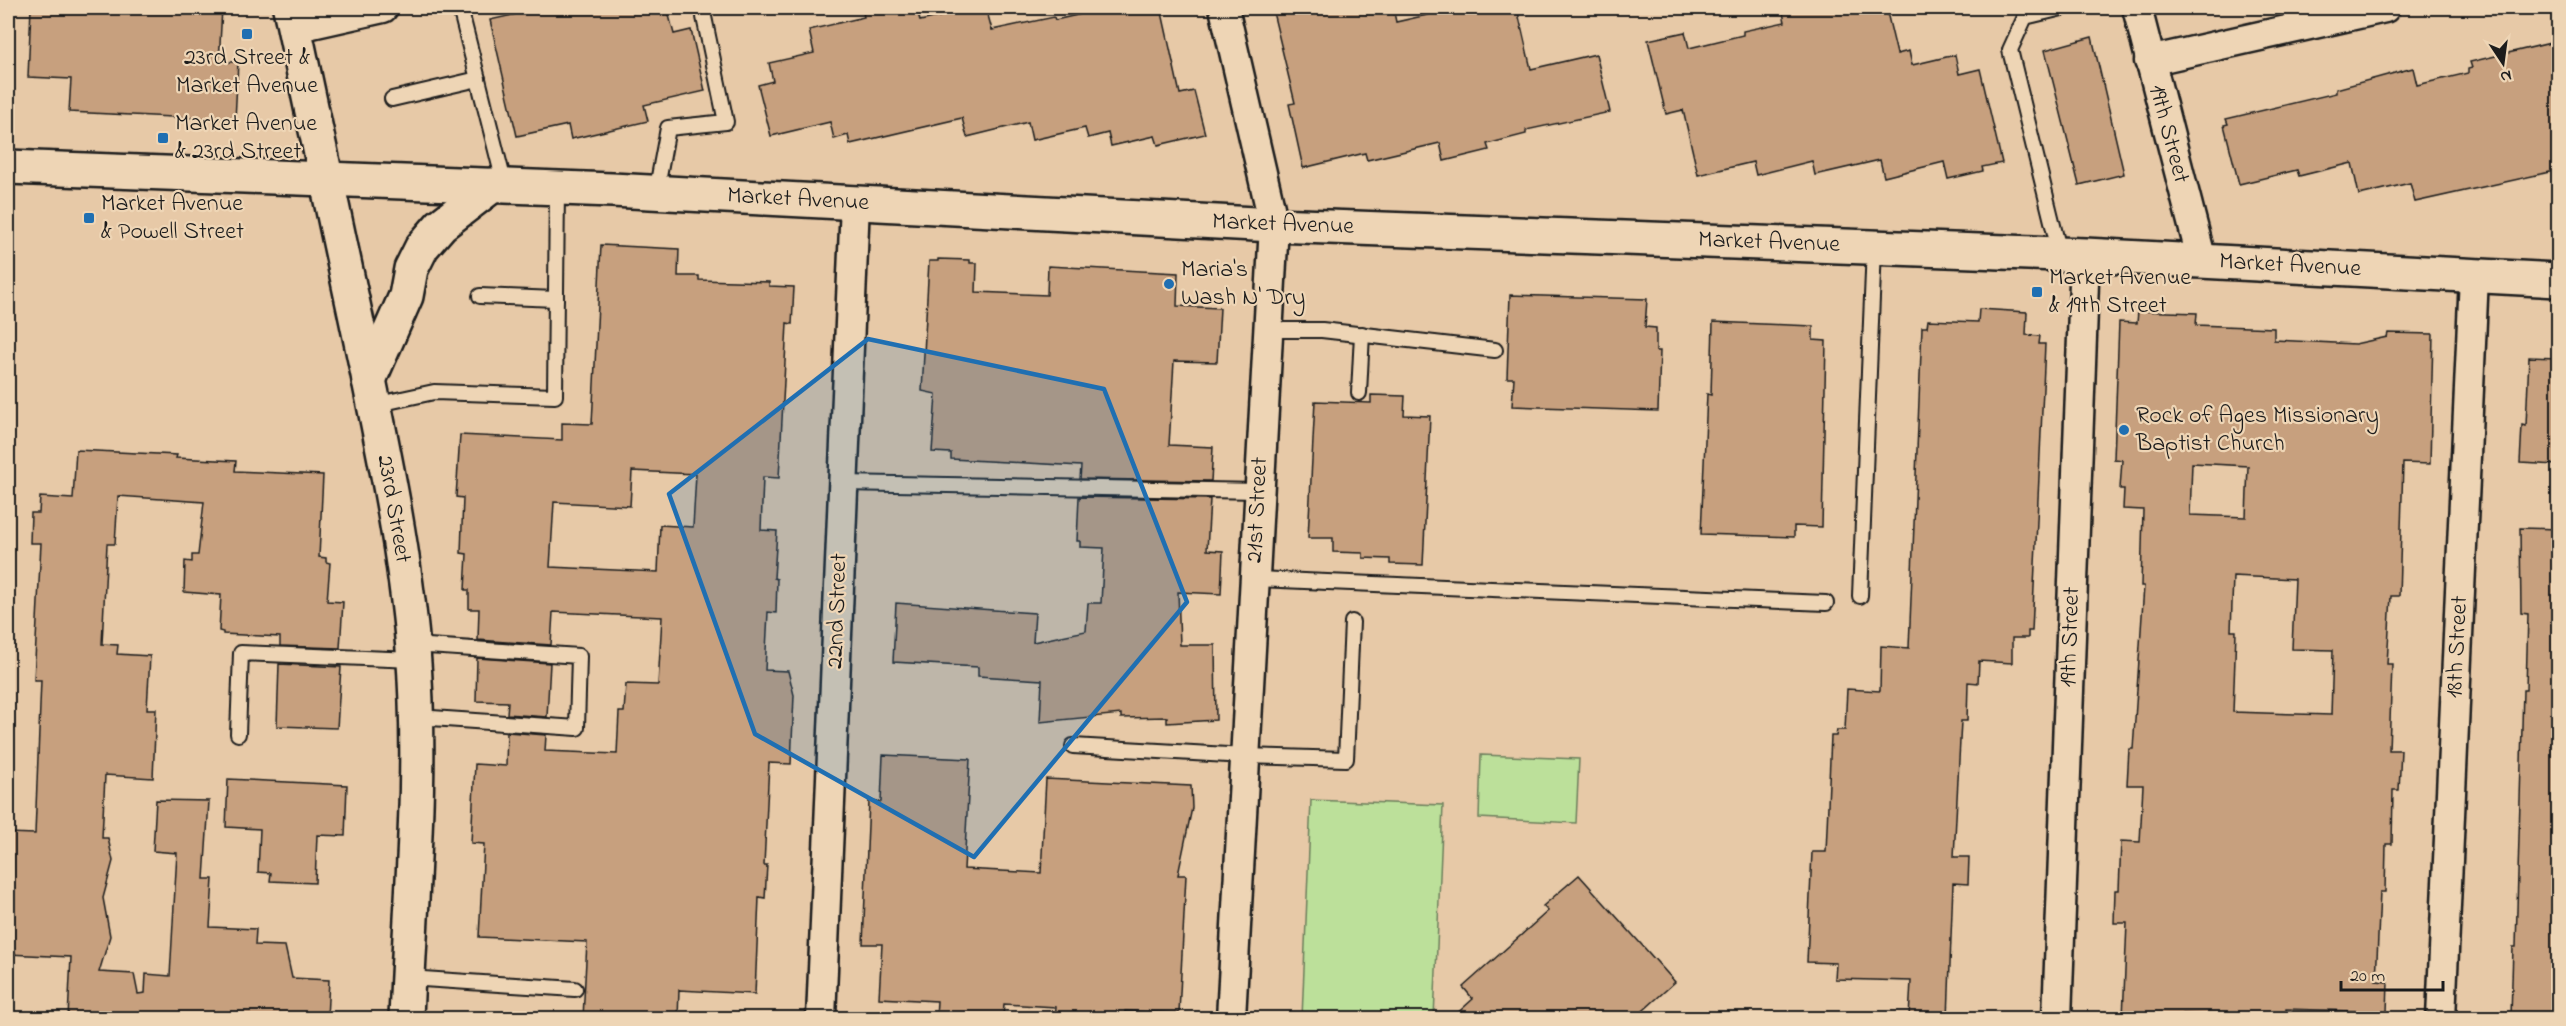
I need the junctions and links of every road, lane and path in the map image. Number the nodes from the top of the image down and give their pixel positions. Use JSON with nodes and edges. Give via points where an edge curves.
{"nodes":[{"id":1,"x":383,"y":8,"type":"edge"},
{"id":2,"x":460,"y":8,"type":"edge"},
{"id":3,"x":1224,"y":8,"type":"edge"},
{"id":4,"x":2062,"y":8,"type":"edge"},
{"id":5,"x":2137,"y":8,"type":"edge"},
{"id":6,"x":2385,"y":8,"type":"edge"},
{"id":7,"x":704,"y":17,"type":"dead end"},
{"id":8,"x":292,"y":18,"type":"edge"},
{"id":9,"x":2149,"y":61,"type":"junction"},
{"id":10,"x":478,"y":79,"type":"junction"},
{"id":11,"x":392,"y":99,"type":"dead end"},
{"id":12,"x":8,"y":167,"type":"edge"},
{"id":13,"x":327,"y":178,"type":"junction"},
{"id":14,"x":499,"y":186,"type":"junction"},
{"id":15,"x":557,"y":188,"type":"junction"},
{"id":16,"x":656,"y":193,"type":"junction"},
{"id":17,"x":855,"y":203,"type":"junction"},
{"id":18,"x":1274,"y":225,"type":"junction"},
{"id":19,"x":1874,"y":247,"type":"junction"},
{"id":20,"x":2073,"y":255,"type":"junction"},
{"id":21,"x":2202,"y":261,"type":"junction"},
{"id":22,"x":2475,"y":276,"type":"junction"},
{"id":23,"x":2559,"y":280,"type":"edge"},
{"id":24,"x":480,"y":296,"type":"dead end"},
{"id":25,"x":556,"y":299,"type":"junction"},
{"id":26,"x":1268,"y":330,"type":"junction"},
{"id":27,"x":1362,"y":334,"type":"junction"},
{"id":28,"x":1495,"y":350,"type":"dead end"},
{"id":29,"x":371,"y":392,"type":"junction"},
{"id":30,"x":1359,"y":393,"type":"dead end"},
{"id":31,"x":843,"y":483,"type":"junction"},
{"id":32,"x":1259,"y":491,"type":"junction"},
{"id":33,"x":1255,"y":579,"type":"junction"},
{"id":34,"x":1860,"y":596,"type":"dead end"},
{"id":35,"x":1826,"y":603,"type":"dead end"},
{"id":36,"x":1352,"y":622,"type":"dead end"},
{"id":37,"x":413,"y":652,"type":"junction"},
{"id":38,"x":417,"y":717,"type":"junction"},
{"id":39,"x":238,"y":734,"type":"dead end"},
{"id":40,"x":1073,"y":746,"type":"dead end"},
{"id":41,"x":1245,"y":756,"type":"junction"},
{"id":42,"x":408,"y":978,"type":"junction"},
{"id":43,"x":575,"y":989,"type":"dead end"},
{"id":44,"x":406,"y":1018,"type":"edge"},
{"id":45,"x":821,"y":1018,"type":"edge"},
{"id":46,"x":1231,"y":1018,"type":"edge"},
{"id":47,"x":2057,"y":1018,"type":"edge"},
{"id":48,"x":2441,"y":1018,"type":"edge"}],
"edges":[{"from":1,"to":8,"type":"street"},
{"from":2,"to":10,"type":"lane"},
{"from":3,"to":18,"type":"street","name":"21st Street"},
{"from":4,"to":20,"type":"lane","via":[[2025,17],[2010,50]]},
{"from":5,"to":9,"type":"street","name":"19th Street"},
{"from":6,"to":9,"type":"street"},
{"from":7,"to":16,"type":"lane","via":[[726,122],[668,128]]},
{"from":8,"to":13,"type":"street","name":"23rd Street"},
{"from":9,"to":21,"type":"street","name":"19th Street"},
{"from":10,"to":11,"type":"lane"},
{"from":10,"to":14,"type":"lane"},
{"from":12,"to":13,"type":"street","name":"Market Avenue"},
{"from":13,"to":14,"type":"street","name":"Market Avenue"},
{"from":13,"to":29,"type":"street","name":"23rd Street"},
{"from":14,"to":15,"type":"street","name":"Market Avenue"},
{"from":14,"to":29,"type":"street","via":[[441,225],[422,247],[411,269],[406,296]]},
{"from":15,"to":16,"type":"street","name":"Market Avenue"},
{"from":15,"to":25,"type":"lane"},
{"from":16,"to":17,"type":"street","name":"Market Avenue"},
{"from":17,"to":18,"type":"street","name":"Market Avenue"},
{"from":17,"to":31,"type":"street","name":"22nd Street"},
{"from":18,"to":19,"type":"street","name":"Market Avenue"},
{"from":18,"to":26,"type":"street","name":"21st Street"},
{"from":19,"to":20,"type":"street","name":"Market Avenue"},
{"from":19,"to":34,"type":"lane"},
{"from":20,"to":21,"type":"street","name":"Market Avenue"},
{"from":20,"to":47,"type":"street","name":"19th Street"},
{"from":21,"to":22,"type":"street","name":"Market Avenue"},
{"from":22,"to":23,"type":"street","name":"Market Avenue"},
{"from":22,"to":48,"type":"street","name":"18th Street"},
{"from":24,"to":25,"type":"lane"},
{"from":25,"to":29,"type":"lane","via":[[555,396]]},
{"from":26,"to":27,"type":"lane"},
{"from":26,"to":32,"type":"street","name":"21st Street"},
{"from":27,"to":28,"type":"lane"},
{"from":27,"to":30,"type":"lane"},
{"from":29,"to":37,"type":"street","name":"23rd Street","via":[[402,556]]},
{"from":31,"to":32,"type":"lane"},
{"from":31,"to":45,"type":"street","name":"22nd Street"},
{"from":32,"to":33,"type":"street","name":"21st Street"},
{"from":33,"to":35,"type":"lane"},
{"from":33,"to":41,"type":"street","name":"21st Street"},
{"from":36,"to":41,"type":"lane","via":[[1346,759]]},
{"from":37,"to":38,"type":"street","name":"23rd Street"},
{"from":37,"to":38,"type":"lane","via":[[579,656],[577,728]]},
{"from":37,"to":39,"type":"lane","via":[[241,653]]},
{"from":38,"to":42,"type":"street","name":"23rd Street"},
{"from":40,"to":41,"type":"lane"},
{"from":41,"to":46,"type":"street","name":"21st Street"},
{"from":42,"to":43,"type":"lane"},
{"from":42,"to":44,"type":"street","name":"23rd Street"}]}
